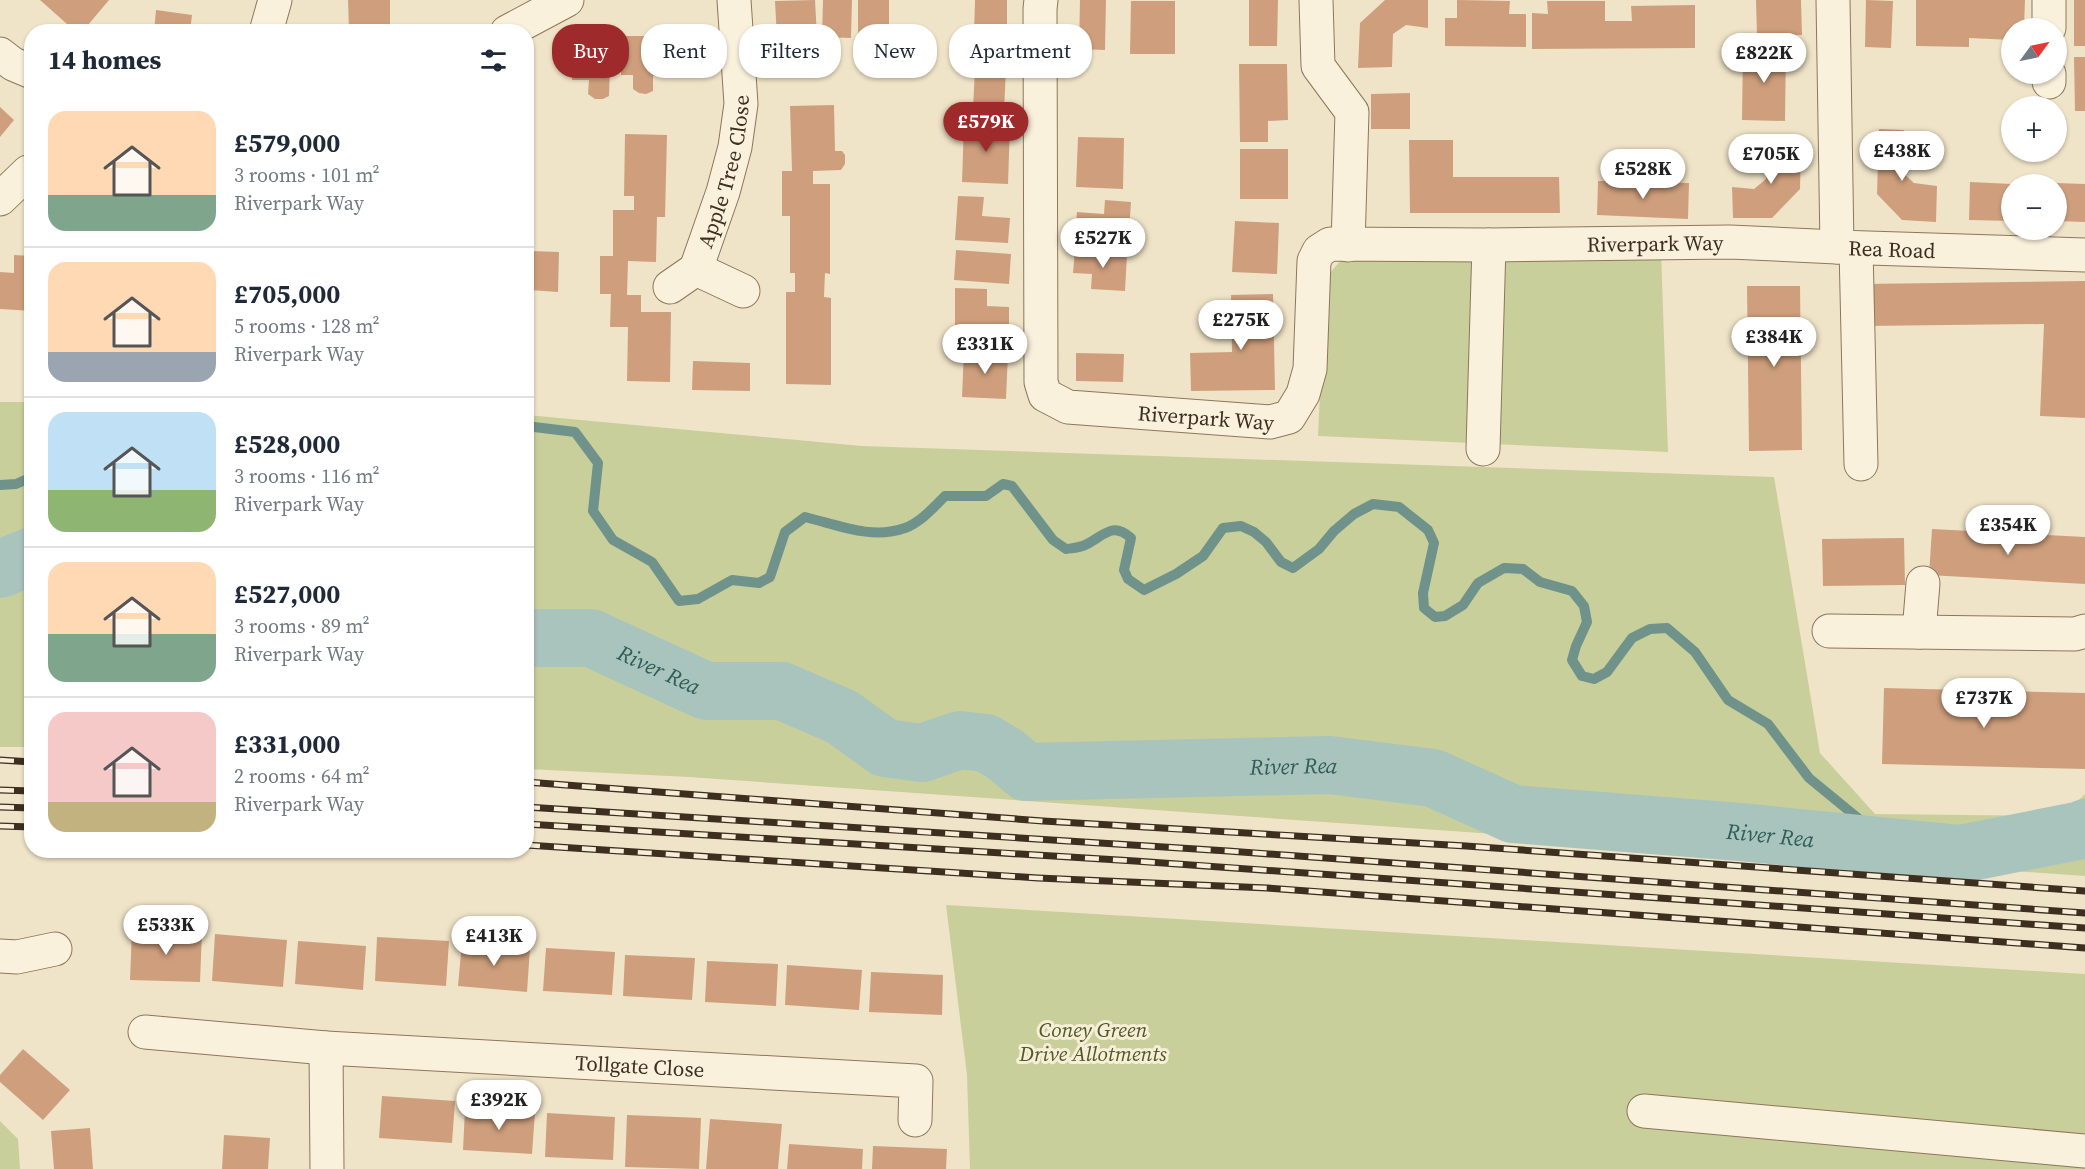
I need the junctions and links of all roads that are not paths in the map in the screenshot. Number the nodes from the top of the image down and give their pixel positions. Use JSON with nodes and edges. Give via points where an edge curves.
{"nodes":[{"id":1,"x":275,"y":0,"type":"edge"},
{"id":2,"x":567,"y":0,"type":"edge"},
{"id":3,"x":734,"y":0,"type":"edge"},
{"id":4,"x":1041,"y":0,"type":"edge"},
{"id":5,"x":1316,"y":0,"type":"edge"},
{"id":6,"x":1833,"y":0,"type":"edge"},
{"id":7,"x":2049,"y":0,"type":"edge"},
{"id":8,"x":2049,"y":18,"type":"edge"},
{"id":9,"x":268,"y":24,"type":"edge"},
{"id":10,"x":522,"y":24,"type":"edge"},
{"id":11,"x":0,"y":54,"type":"edge"},
{"id":12,"x":24,"y":69,"type":"edge"},
{"id":13,"x":24,"y":176,"type":"edge"},
{"id":14,"x":0,"y":199,"type":"edge"},
{"id":15,"x":1348,"y":244,"type":"junction"},
{"id":16,"x":1489,"y":245,"type":"junction"},
{"id":17,"x":1846,"y":248,"type":"junction"},
{"id":18,"x":2085,"y":255,"type":"edge"},
{"id":19,"x":696,"y":269,"type":"junction"},
{"id":20,"x":670,"y":287,"type":"dead end"},
{"id":21,"x":743,"y":291,"type":"dead end"},
{"id":22,"x":1483,"y":449,"type":"dead end"},
{"id":23,"x":1861,"y":464,"type":"dead end"},
{"id":24,"x":1923,"y":583,"type":"dead end"},
{"id":25,"x":1830,"y":631,"type":"dead end"},
{"id":26,"x":2085,"y":631,"type":"edge"},
{"id":27,"x":1919,"y":632,"type":"junction"},
{"id":28,"x":55,"y":949,"type":"dead end"},
{"id":29,"x":0,"y":956,"type":"edge"},
{"id":30,"x":145,"y":1032,"type":"dead end"},
{"id":31,"x":326,"y":1048,"type":"junction"},
{"id":32,"x":1644,"y":1111,"type":"dead end"},
{"id":33,"x":915,"y":1120,"type":"dead end"},
{"id":34,"x":2085,"y":1151,"type":"edge"},
{"id":35,"x":327,"y":1169,"type":"edge"}],
"edges":[{"from":1,"to":9,"type":"street"},
{"from":2,"to":10,"type":"street"},
{"from":3,"to":19,"type":"street","name":"Apple Tree Close","via":[[741,104],[735,147]]},
{"from":4,"to":15,"type":"street","name":"Riverpark Way","via":[[1041,382],[1045,395],[1068,407],[1270,422],[1288,417],[1303,394],[1310,369],[1314,261],[1318,251],[1330,244]]},
{"from":5,"to":15,"type":"street","via":[[1318,66],[1352,112]]},
{"from":6,"to":17,"type":"street","name":"Rea Road"},
{"from":7,"to":8,"type":"street"},
{"from":11,"to":12,"type":"street"},
{"from":13,"to":14,"type":"street"},
{"from":15,"to":16,"type":"street","name":"Riverpark Way"},
{"from":16,"to":17,"type":"street","name":"Riverpark Way","via":[[1730,242]]},
{"from":16,"to":22,"type":"street"},
{"from":17,"to":18,"type":"street","name":"Rea Road"},
{"from":17,"to":23,"type":"street"},
{"from":19,"to":20,"type":"street","name":"Apple Tree Close"},
{"from":19,"to":21,"type":"street","name":"Apple Tree Close"},
{"from":24,"to":27,"type":"street"},
{"from":25,"to":27,"type":"street"},
{"from":26,"to":27,"type":"street"},
{"from":28,"to":29,"type":"street","via":[[16,957]]},
{"from":30,"to":31,"type":"street","name":"Tollgate Close"},
{"from":31,"to":33,"type":"street","name":"Tollgate Close","via":[[916,1081]]},
{"from":31,"to":35,"type":"street"},
{"from":32,"to":34,"type":"street"}]}
